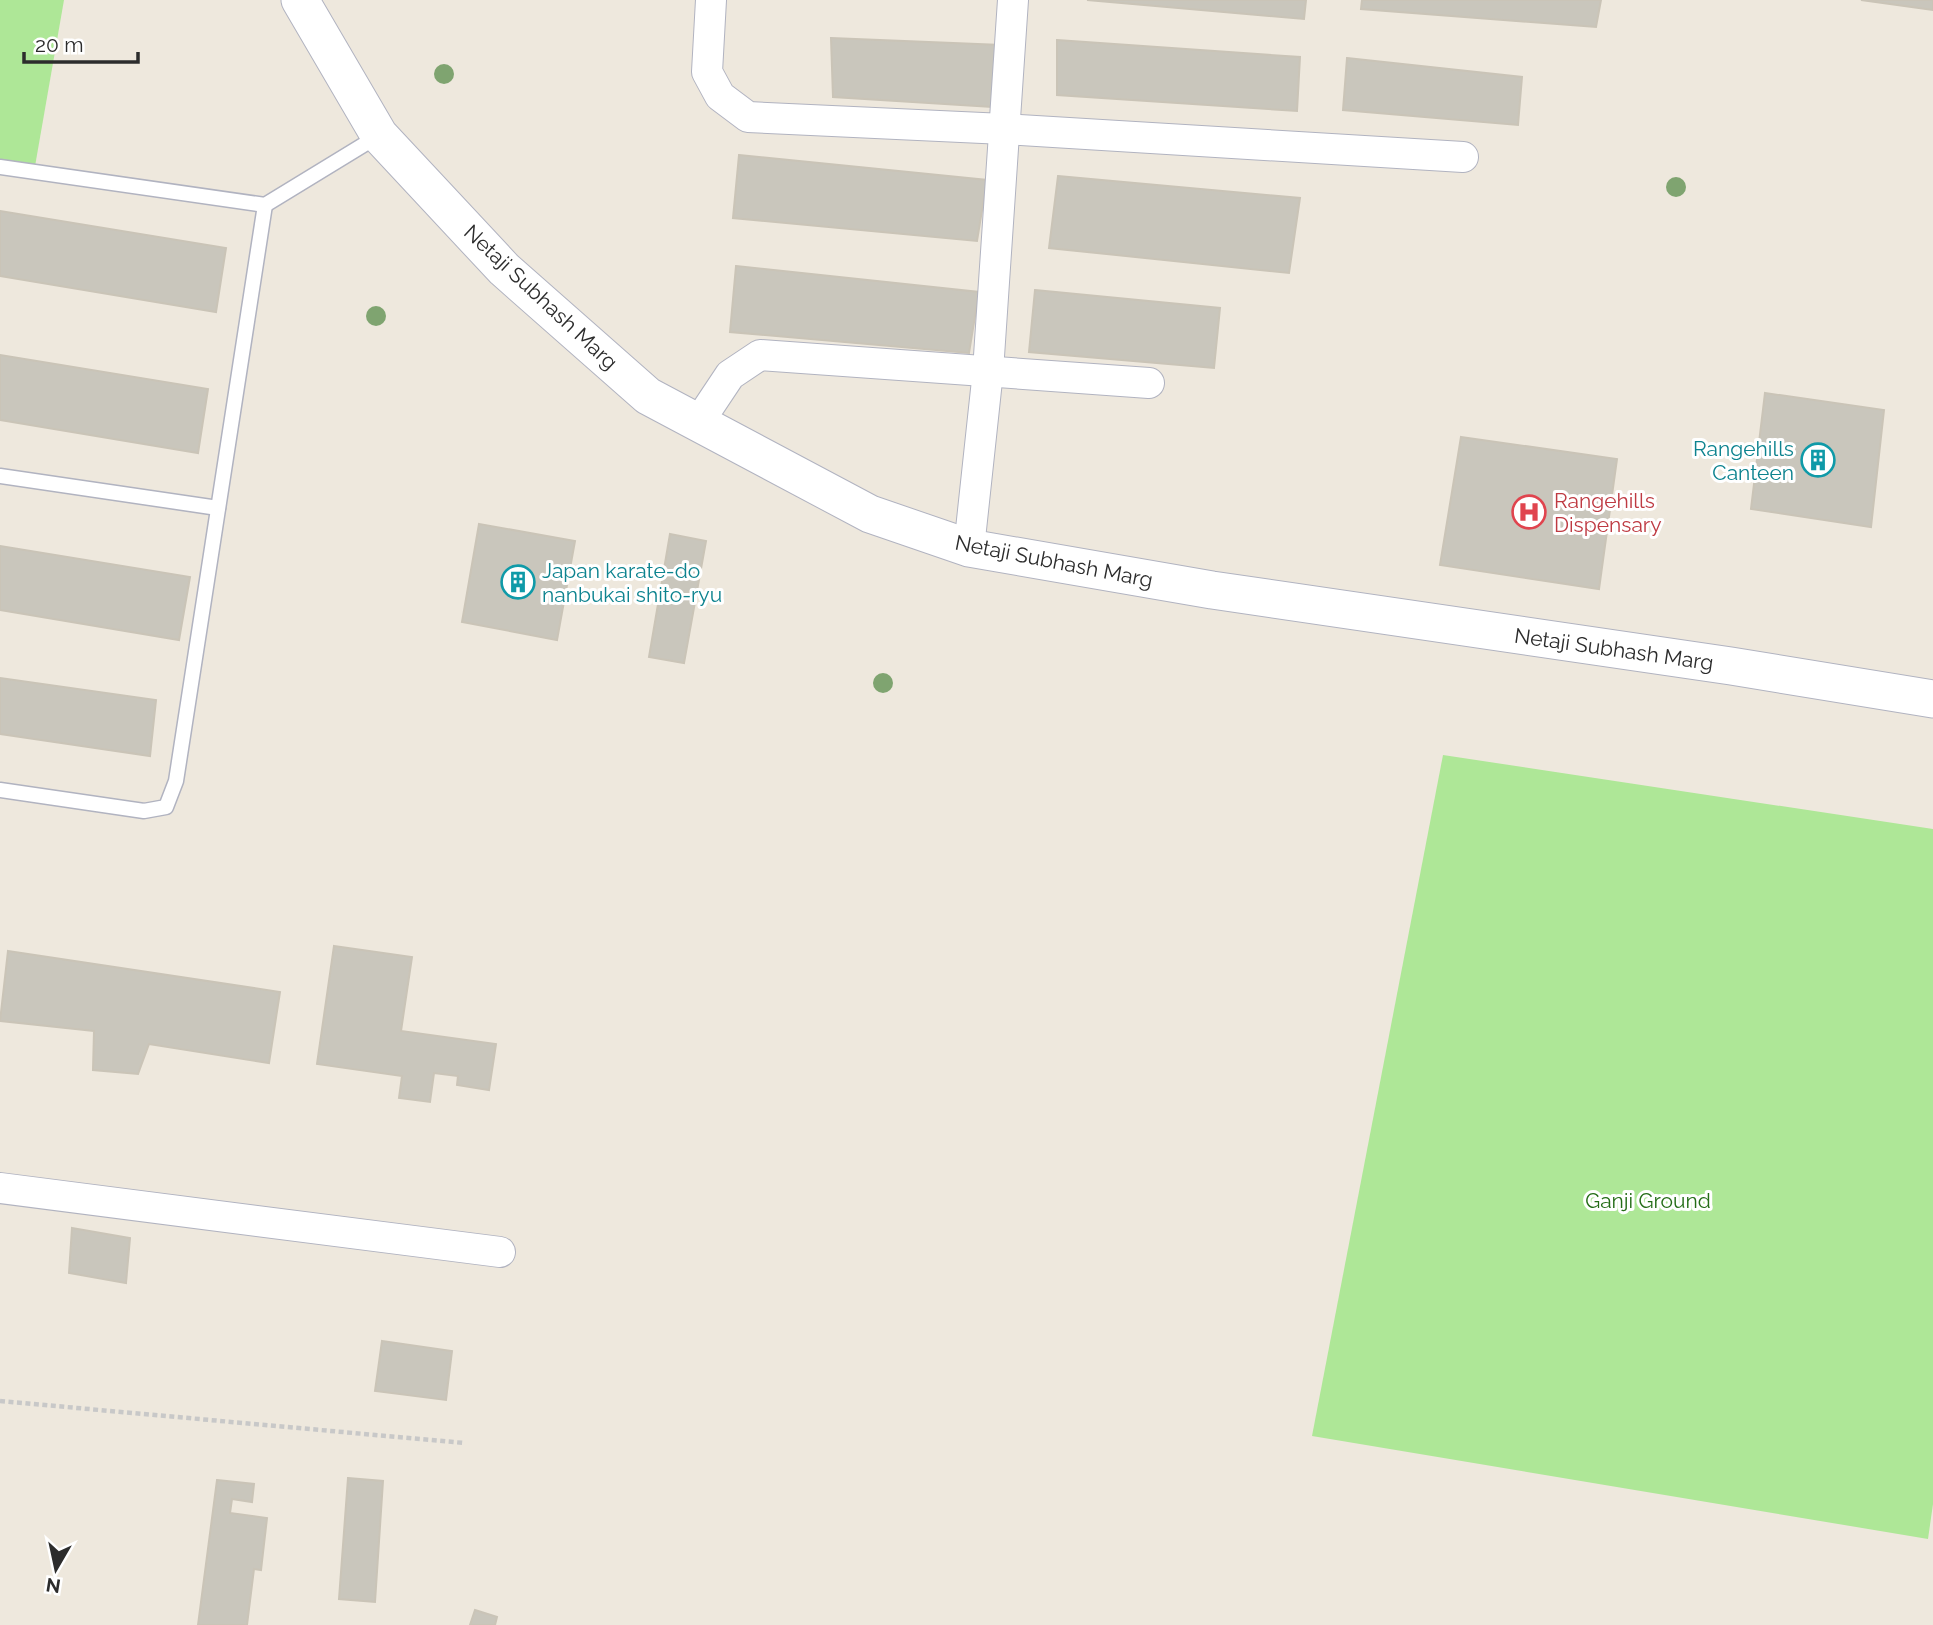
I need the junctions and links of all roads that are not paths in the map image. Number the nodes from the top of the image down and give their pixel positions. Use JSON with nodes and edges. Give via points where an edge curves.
{"nodes":[{"id":1,"x":300,"y":0,"type":"edge"},
{"id":2,"x":711,"y":0,"type":"edge"},
{"id":3,"x":1013,"y":0,"type":"edge"},
{"id":4,"x":1004,"y":129,"type":"junction"},
{"id":5,"x":379,"y":135,"type":"junction"},
{"id":6,"x":1463,"y":157,"type":"dead end"},
{"id":7,"x":0,"y":167,"type":"edge"},
{"id":8,"x":265,"y":205,"type":"junction"},
{"id":9,"x":988,"y":371,"type":"junction"},
{"id":10,"x":1149,"y":383,"type":"dead end"},
{"id":11,"x":698,"y":423,"type":"junction"},
{"id":12,"x":0,"y":476,"type":"edge"},
{"id":13,"x":218,"y":508,"type":"junction"},
{"id":14,"x":969,"y":548,"type":"junction"},
{"id":15,"x":1933,"y":699,"type":"edge"},
{"id":16,"x":0,"y":790,"type":"edge"},
{"id":17,"x":0,"y":1188,"type":"edge"},
{"id":18,"x":500,"y":1252,"type":"dead end"}],
"edges":[{"from":1,"to":5,"type":"street","name":"Netaji Subhash Marg"},
{"from":2,"to":4,"type":"street","via":[[708,72],[720,96],[748,117]]},
{"from":3,"to":4,"type":"street"},
{"from":4,"to":6,"type":"street"},
{"from":4,"to":9,"type":"street"},
{"from":5,"to":8,"type":"lane"},
{"from":5,"to":11,"type":"street","name":"Netaji Subhash Marg","via":[[504,269],[648,396]]},
{"from":7,"to":8,"type":"lane"},
{"from":8,"to":13,"type":"lane"},
{"from":9,"to":10,"type":"street"},
{"from":9,"to":11,"type":"street","via":[[760,355],[730,375]]},
{"from":9,"to":14,"type":"street"},
{"from":11,"to":14,"type":"street","name":"Netaji Subhash Marg","via":[[870,514]]},
{"from":12,"to":13,"type":"lane"},
{"from":13,"to":16,"type":"lane","via":[[176,781],[166,807],[144,811]]},
{"from":14,"to":15,"type":"street","name":"Netaji Subhash Marg","via":[[1212,590]]},
{"from":17,"to":18,"type":"street"}]}
